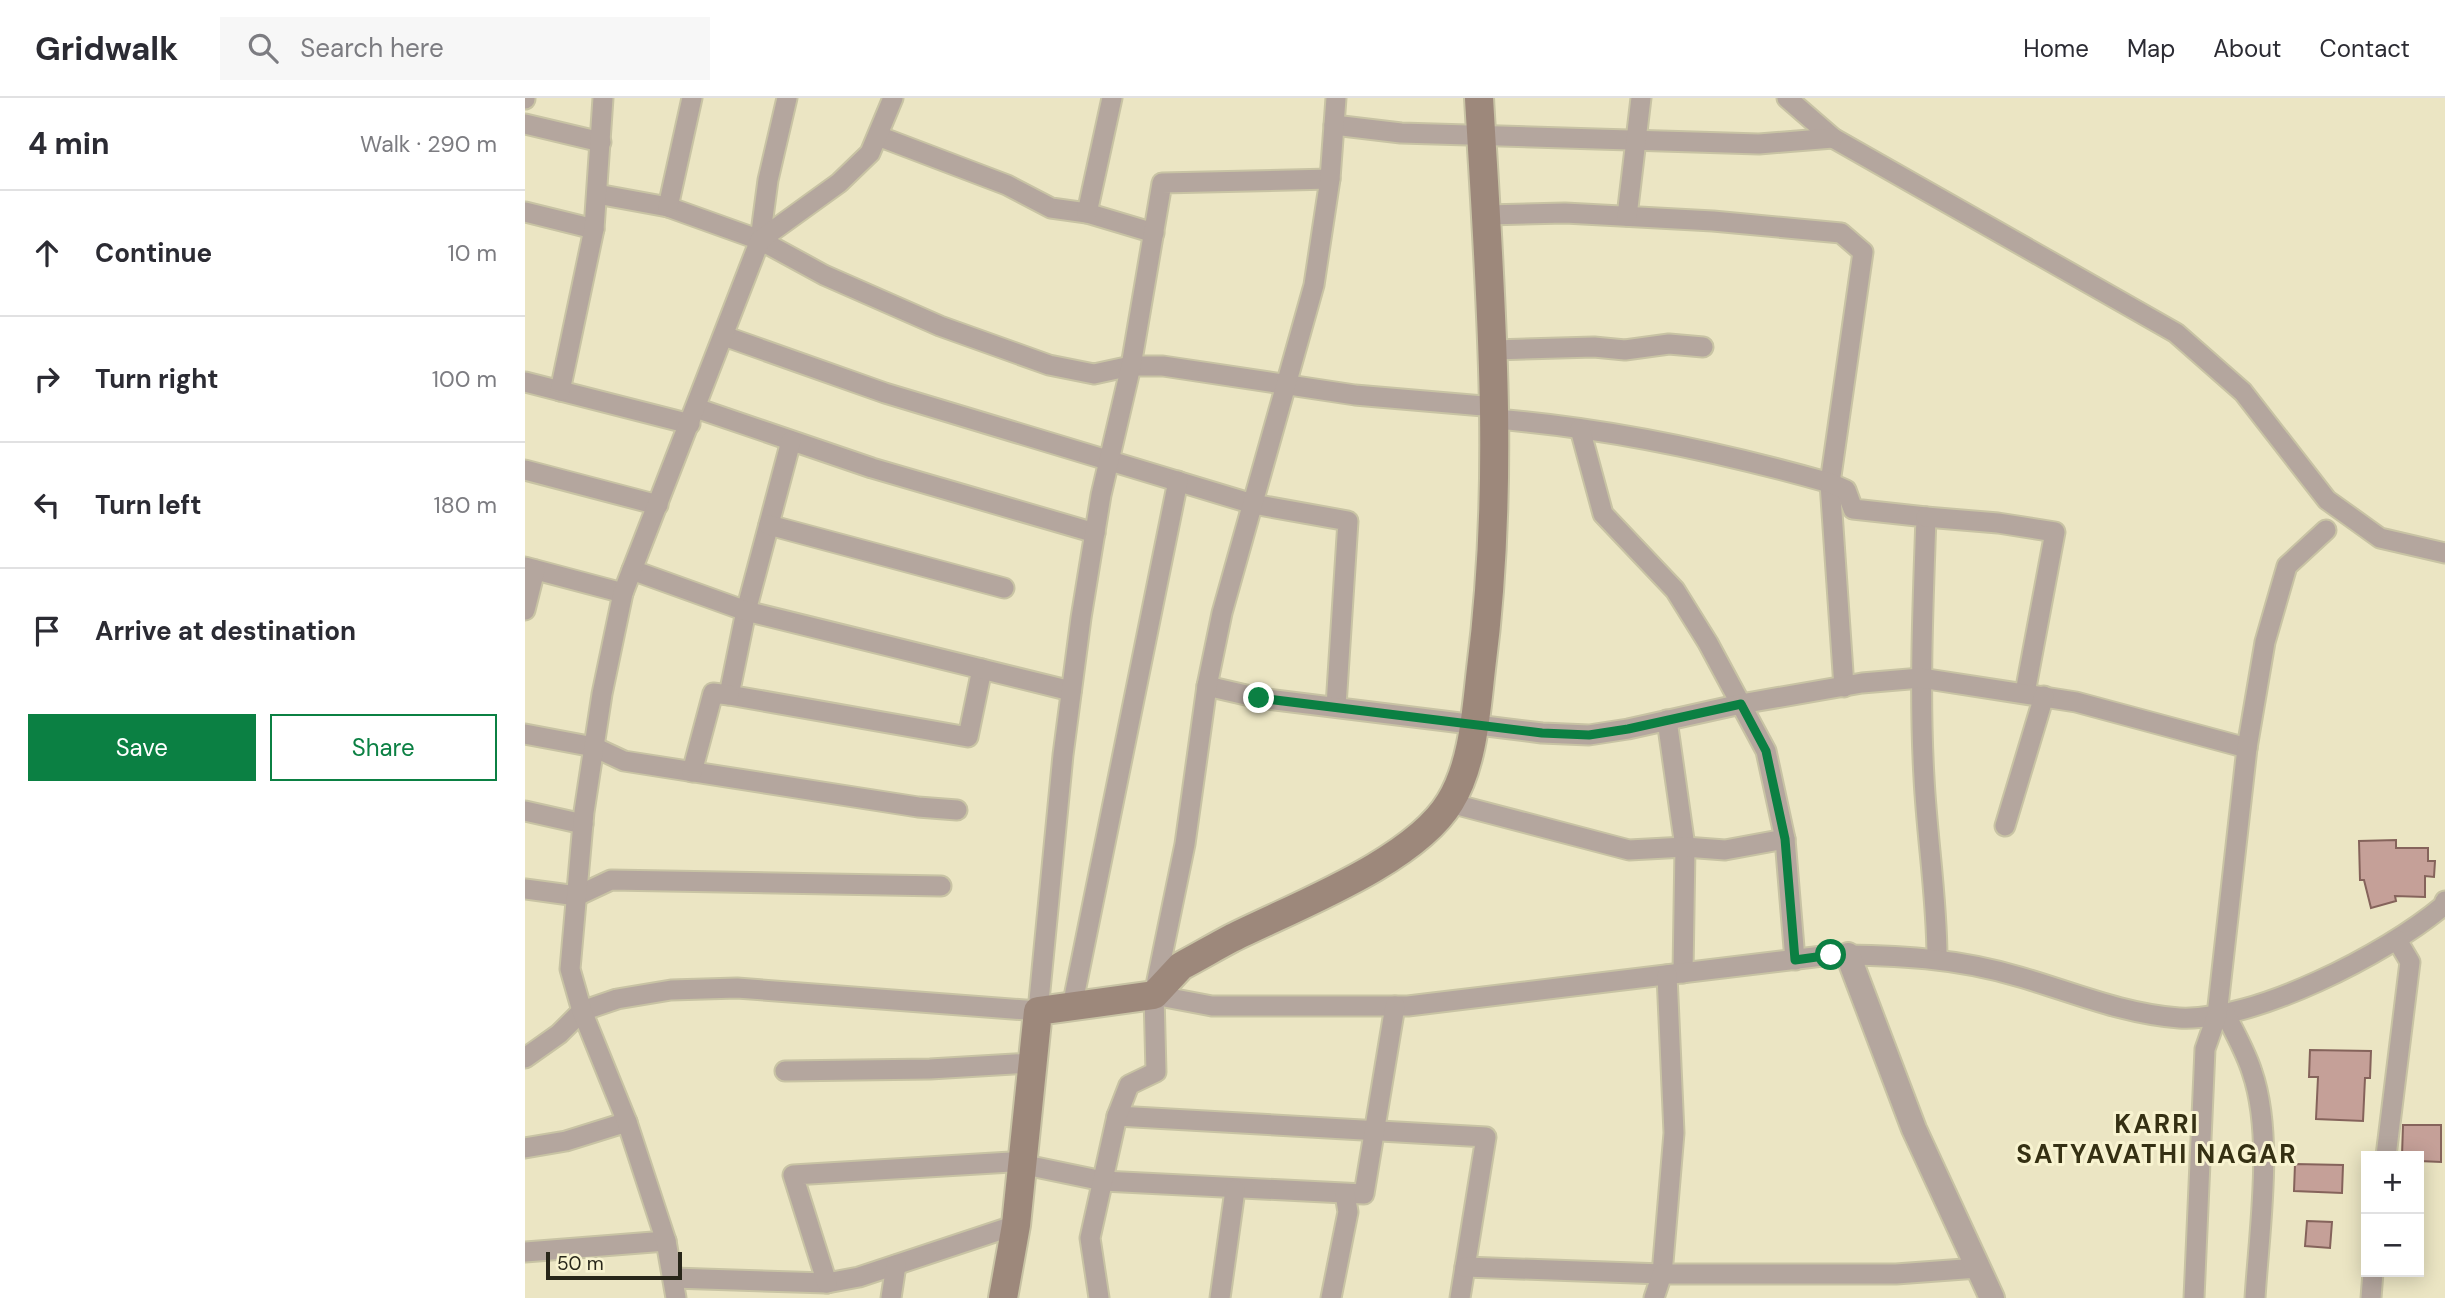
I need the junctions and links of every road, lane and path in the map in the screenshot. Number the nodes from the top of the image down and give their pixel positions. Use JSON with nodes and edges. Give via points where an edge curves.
{"nodes":[{"id":1,"x":603,"y":98,"type":"edge"},
{"id":2,"x":692,"y":98,"type":"edge"},
{"id":3,"x":787,"y":98,"type":"edge"},
{"id":4,"x":893,"y":98,"type":"edge"},
{"id":5,"x":1112,"y":98,"type":"edge"},
{"id":6,"x":1336,"y":98,"type":"edge"},
{"id":7,"x":1479,"y":98,"type":"edge"},
{"id":8,"x":1641,"y":98,"type":"edge"},
{"id":9,"x":1787,"y":98,"type":"edge"},
{"id":10,"x":525,"y":124,"type":"edge"},
{"id":11,"x":1334,"y":125,"type":"junction"},
{"id":12,"x":1481,"y":133,"type":"junction"},
{"id":13,"x":878,"y":136,"type":"junction"},
{"id":14,"x":1833,"y":138,"type":"junction"},
{"id":15,"x":1636,"y":139,"type":"junction"},
{"id":16,"x":601,"y":142,"type":"junction"},
{"id":17,"x":1330,"y":179,"type":"junction"},
{"id":18,"x":597,"y":194,"type":"junction"},
{"id":19,"x":668,"y":207,"type":"junction"},
{"id":20,"x":525,"y":212,"type":"edge"},
{"id":21,"x":1087,"y":213,"type":"junction"},
{"id":22,"x":1486,"y":215,"type":"junction"},
{"id":23,"x":1627,"y":216,"type":"junction"},
{"id":24,"x":594,"y":229,"type":"junction"},
{"id":25,"x":1154,"y":233,"type":"junction"},
{"id":26,"x":760,"y":240,"type":"junction"},
{"id":27,"x":724,"y":336,"type":"junction"},
{"id":28,"x":1703,"y":347,"type":"dead end"},
{"id":29,"x":1494,"y":351,"type":"junction"},
{"id":30,"x":1131,"y":366,"type":"junction"},
{"id":31,"x":525,"y":382,"type":"edge"},
{"id":32,"x":1285,"y":384,"type":"junction"},
{"id":33,"x":560,"y":391,"type":"junction"},
{"id":34,"x":1495,"y":413,"type":"junction"},
{"id":35,"x":693,"y":416,"type":"junction"},
{"id":36,"x":1580,"y":429,"type":"junction"},
{"id":37,"x":791,"y":441,"type":"junction"},
{"id":38,"x":1109,"y":460,"type":"junction"},
{"id":39,"x":525,"y":470,"type":"edge"},
{"id":40,"x":1178,"y":481,"type":"junction"},
{"id":41,"x":1830,"y":483,"type":"junction"},
{"id":42,"x":1253,"y":504,"type":"junction"},
{"id":43,"x":657,"y":505,"type":"junction"},
{"id":44,"x":1926,"y":517,"type":"junction"},
{"id":45,"x":769,"y":525,"type":"junction"},
{"id":46,"x":2326,"y":530,"type":"dead end"},
{"id":47,"x":1095,"y":533,"type":"junction"},
{"id":48,"x":2445,"y":553,"type":"edge"},
{"id":49,"x":530,"y":568,"type":"edge"},
{"id":50,"x":632,"y":570,"type":"junction"},
{"id":51,"x":1004,"y":588,"type":"dead end"},
{"id":52,"x":623,"y":593,"type":"junction"},
{"id":53,"x":525,"y":610,"type":"edge"},
{"id":54,"x":746,"y":611,"type":"junction"},
{"id":55,"x":982,"y":669,"type":"junction"},
{"id":56,"x":1921,"y":678,"type":"junction"},
{"id":57,"x":1207,"y":686,"type":"junction"},
{"id":58,"x":1843,"y":687,"type":"junction"},
{"id":59,"x":1071,"y":691,"type":"junction"},
{"id":60,"x":729,"y":695,"type":"junction"},
{"id":61,"x":2035,"y":695,"type":"junction"},
{"id":62,"x":1741,"y":704,"type":"junction"},
{"id":63,"x":1336,"y":706,"type":"junction"},
{"id":64,"x":1667,"y":720,"type":"junction"},
{"id":65,"x":1474,"y":722,"type":"junction"},
{"id":66,"x":525,"y":734,"type":"edge"},
{"id":67,"x":594,"y":747,"type":"junction"},
{"id":68,"x":2247,"y":748,"type":"junction"},
{"id":69,"x":692,"y":772,"type":"junction"},
{"id":70,"x":1450,"y":803,"type":"junction"},
{"id":71,"x":957,"y":810,"type":"dead end"},
{"id":72,"x":525,"y":811,"type":"edge"},
{"id":73,"x":583,"y":824,"type":"junction"},
{"id":74,"x":2005,"y":826,"type":"dead end"},
{"id":75,"x":1785,"y":839,"type":"junction"},
{"id":76,"x":1685,"y":847,"type":"junction"},
{"id":77,"x":941,"y":886,"type":"dead end"},
{"id":78,"x":525,"y":889,"type":"edge"},
{"id":79,"x":577,"y":896,"type":"junction"},
{"id":80,"x":2445,"y":901,"type":"edge"},
{"id":81,"x":2397,"y":940,"type":"junction"},
{"id":82,"x":1849,"y":955,"type":"junction"},
{"id":83,"x":1937,"y":958,"type":"junction"},
{"id":84,"x":1795,"y":960,"type":"junction"},
{"id":85,"x":1675,"y":974,"type":"junction"},
{"id":86,"x":1154,"y":995,"type":"junction"},
{"id":87,"x":1395,"y":1006,"type":"junction"},
{"id":88,"x":1072,"y":1007,"type":"junction"},
{"id":89,"x":1038,"y":1011,"type":"junction"},
{"id":90,"x":582,"y":1012,"type":"junction"},
{"id":91,"x":2221,"y":1014,"type":"junction"},
{"id":92,"x":525,"y":1058,"type":"edge"},
{"id":93,"x":1033,"y":1063,"type":"junction"},
{"id":94,"x":785,"y":1071,"type":"dead end"},
{"id":95,"x":1117,"y":1116,"type":"junction"},
{"id":96,"x":627,"y":1122,"type":"junction"},
{"id":97,"x":1375,"y":1129,"type":"junction"},
{"id":98,"x":525,"y":1149,"type":"edge"},
{"id":99,"x":2387,"y":1151,"type":"edge"},
{"id":100,"x":1022,"y":1164,"type":"junction"},
{"id":101,"x":1103,"y":1181,"type":"junction"},
{"id":102,"x":1235,"y":1190,"type":"junction"},
{"id":103,"x":1345,"y":1194,"type":"junction"},
{"id":104,"x":1016,"y":1225,"type":"junction"},
{"id":105,"x":666,"y":1241,"type":"junction"},
{"id":106,"x":525,"y":1252,"type":"edge"},
{"id":107,"x":896,"y":1265,"type":"junction"},
{"id":108,"x":1465,"y":1267,"type":"junction"},
{"id":109,"x":1978,"y":1268,"type":"junction"},
{"id":110,"x":1663,"y":1274,"type":"junction"},
{"id":111,"x":2373,"y":1277,"type":"edge"},
{"id":112,"x":827,"y":1283,"type":"junction"},
{"id":113,"x":674,"y":1288,"type":"edge"},
{"id":114,"x":891,"y":1298,"type":"edge"},
{"id":115,"x":1003,"y":1298,"type":"edge"},
{"id":116,"x":1099,"y":1298,"type":"edge"},
{"id":117,"x":1220,"y":1298,"type":"edge"},
{"id":118,"x":1331,"y":1298,"type":"edge"},
{"id":119,"x":1460,"y":1298,"type":"edge"},
{"id":120,"x":1654,"y":1298,"type":"edge"},
{"id":121,"x":1991,"y":1298,"type":"edge"},
{"id":122,"x":2194,"y":1298,"type":"edge"},
{"id":123,"x":2255,"y":1298,"type":"edge"},
{"id":124,"x":2371,"y":1298,"type":"edge"}],
"edges":[{"from":1,"to":16,"type":"street"},
{"from":2,"to":19,"type":"street"},
{"from":3,"to":26,"type":"street"},
{"from":4,"to":13,"type":"street"},
{"from":5,"to":21,"type":"street"},
{"from":6,"to":11,"type":"street"},
{"from":7,"to":12,"type":"main road"},
{"from":8,"to":15,"type":"street"},
{"from":9,"to":14,"type":"street"},
{"from":10,"to":16,"type":"street"},
{"from":11,"to":12,"type":"street","via":[[1401,133]]},
{"from":11,"to":17,"type":"street"},
{"from":12,"to":15,"type":"street"},
{"from":12,"to":22,"type":"main road"},
{"from":13,"to":21,"type":"street","via":[[1007,185],[1051,208]]},
{"from":13,"to":26,"type":"street","via":[[870,153],[839,183]]},
{"from":14,"to":15,"type":"street","via":[[1759,144]]},
{"from":14,"to":48,"type":"street","via":[[2176,333],[2243,392],[2327,500],[2379,538]]},
{"from":15,"to":23,"type":"street"},
{"from":16,"to":18,"type":"street"},
{"from":17,"to":25,"type":"street","via":[[1162,183]]},
{"from":17,"to":32,"type":"street","via":[[1314,285]]},
{"from":18,"to":19,"type":"street"},
{"from":18,"to":24,"type":"street"},
{"from":19,"to":26,"type":"street"},
{"from":20,"to":24,"type":"street"},
{"from":21,"to":25,"type":"street"},
{"from":22,"to":23,"type":"street"},
{"from":22,"to":29,"type":"main road"},
{"from":23,"to":41,"type":"street","via":[[1841,233],[1863,252]]},
{"from":24,"to":33,"type":"street"},
{"from":25,"to":30,"type":"street"},
{"from":26,"to":27,"type":"street"},
{"from":26,"to":30,"type":"street","via":[[824,275],[1001,350],[1094,374]]},
{"from":27,"to":35,"type":"street"},
{"from":27,"to":38,"type":"street","via":[[885,393]]},
{"from":28,"to":29,"type":"street","via":[[1669,344],[1625,351],[1594,347]]},
{"from":29,"to":34,"type":"main road"},
{"from":30,"to":32,"type":"street","via":[[1163,366]]},
{"from":30,"to":38,"type":"street"},
{"from":31,"to":33,"type":"street"},
{"from":32,"to":34,"type":"street"},
{"from":32,"to":42,"type":"street"},
{"from":33,"to":35,"type":"street"},
{"from":34,"to":36,"type":"street"},
{"from":34,"to":65,"type":"main road","via":[[1494,524]]},
{"from":35,"to":37,"type":"street"},
{"from":35,"to":43,"type":"street"},
{"from":36,"to":41,"type":"street","via":[[1723,453]]},
{"from":36,"to":62,"type":"street","via":[[1603,514],[1675,590]]},
{"from":37,"to":45,"type":"street"},
{"from":37,"to":47,"type":"street"},
{"from":38,"to":40,"type":"street"},
{"from":38,"to":47,"type":"street"},
{"from":39,"to":43,"type":"street"},
{"from":40,"to":42,"type":"street"},
{"from":40,"to":88,"type":"street"},
{"from":41,"to":44,"type":"street","via":[[1846,490],[1853,509]]},
{"from":41,"to":58,"type":"street"},
{"from":42,"to":57,"type":"street"},
{"from":42,"to":63,"type":"street","via":[[1348,521]]},
{"from":43,"to":50,"type":"street"},
{"from":44,"to":56,"type":"street"},
{"from":44,"to":61,"type":"street","via":[[2055,533]]},
{"from":45,"to":51,"type":"street"},
{"from":45,"to":54,"type":"street"},
{"from":46,"to":68,"type":"street","via":[[2287,566],[2265,642]]},
{"from":47,"to":59,"type":"street"},
{"from":49,"to":52,"type":"street"},
{"from":49,"to":53,"type":"street"},
{"from":50,"to":52,"type":"street"},
{"from":50,"to":54,"type":"street"},
{"from":52,"to":67,"type":"street"},
{"from":54,"to":55,"type":"street"},
{"from":54,"to":60,"type":"street"},
{"from":55,"to":59,"type":"street"},
{"from":55,"to":60,"type":"street","via":[[968,737]]},
{"from":56,"to":58,"type":"street"},
{"from":56,"to":61,"type":"street"},
{"from":56,"to":83,"type":"street"},
{"from":57,"to":63,"type":"street","via":[[1259,698]]},
{"from":57,"to":86,"type":"street","via":[[1185,844]]},
{"from":58,"to":62,"type":"street"},
{"from":59,"to":89,"type":"street"},
{"from":60,"to":69,"type":"street","via":[[713,692]]},
{"from":61,"to":68,"type":"street"},
{"from":61,"to":74,"type":"street"},
{"from":62,"to":64,"type":"street"},
{"from":62,"to":75,"type":"street","via":[[1766,751]]},
{"from":63,"to":65,"type":"street"},
{"from":64,"to":65,"type":"street","via":[[1589,735]]},
{"from":64,"to":76,"type":"street"},
{"from":65,"to":70,"type":"main road"},
{"from":66,"to":67,"type":"street"},
{"from":67,"to":69,"type":"street","via":[[624,761]]},
{"from":67,"to":73,"type":"street"},
{"from":68,"to":91,"type":"street"},
{"from":69,"to":71,"type":"street"},
{"from":70,"to":76,"type":"street","via":[[1629,850]]},
{"from":70,"to":86,"type":"main road","via":[[1394,856],[1181,966]]},
{"from":72,"to":73,"type":"street"},
{"from":73,"to":79,"type":"street"},
{"from":75,"to":76,"type":"street","via":[[1725,850]]},
{"from":75,"to":84,"type":"street"},
{"from":76,"to":85,"type":"street"},
{"from":77,"to":79,"type":"street","via":[[611,880]]},
{"from":78,"to":79,"type":"street"},
{"from":79,"to":90,"type":"street","via":[[570,968]]},
{"from":80,"to":81,"type":"street","via":[[2413,932]]},
{"from":81,"to":91,"type":"street","via":[[2313,983]]},
{"from":81,"to":99,"type":"street","via":[[2410,962]]},
{"from":82,"to":83,"type":"street"},
{"from":82,"to":84,"type":"street"},
{"from":82,"to":109,"type":"street","via":[[1914,1129]]},
{"from":83,"to":91,"type":"street","via":[[2133,1012],[2180,1018]]},
{"from":84,"to":85,"type":"street"},
{"from":85,"to":87,"type":"street"},
{"from":85,"to":110,"type":"street","via":[[1674,1133]]},
{"from":86,"to":87,"type":"street","via":[[1212,1006]]},
{"from":86,"to":88,"type":"main road"},
{"from":86,"to":95,"type":"street","via":[[1156,1072],[1129,1085]]},
{"from":87,"to":97,"type":"street"},
{"from":88,"to":89,"type":"main road"},
{"from":89,"to":90,"type":"street","via":[[737,988],[671,990],[617,999]]},
{"from":89,"to":93,"type":"main road"},
{"from":90,"to":92,"type":"street"},
{"from":90,"to":96,"type":"street"},
{"from":91,"to":122,"type":"street","via":[[2205,1049]]},
{"from":91,"to":123,"type":"street","via":[[2253,1072],[2260,1107],[2263,1171]]},
{"from":93,"to":94,"type":"street"},
{"from":93,"to":100,"type":"main road"},
{"from":95,"to":97,"type":"street"},
{"from":95,"to":101,"type":"street"},
{"from":96,"to":98,"type":"street"},
{"from":96,"to":105,"type":"street"},
{"from":97,"to":103,"type":"street","via":[[1364,1194]]},
{"from":97,"to":108,"type":"street","via":[[1486,1137]]},
{"from":100,"to":101,"type":"street"},
{"from":100,"to":104,"type":"main road"},
{"from":100,"to":112,"type":"street","via":[[793,1175]]},
{"from":101,"to":102,"type":"street"},
{"from":101,"to":116,"type":"street","via":[[1090,1238]]},
{"from":102,"to":103,"type":"street"},
{"from":102,"to":117,"type":"street"},
{"from":103,"to":118,"type":"street","via":[[1348,1212]]},
{"from":104,"to":107,"type":"street"},
{"from":104,"to":115,"type":"main road"},
{"from":105,"to":106,"type":"street"},
{"from":105,"to":113,"type":"street"},
{"from":107,"to":112,"type":"street"},
{"from":107,"to":114,"type":"street"},
{"from":108,"to":110,"type":"street"},
{"from":108,"to":119,"type":"street"},
{"from":109,"to":110,"type":"street","via":[[1896,1274]]},
{"from":109,"to":121,"type":"street"},
{"from":110,"to":120,"type":"street"},
{"from":111,"to":124,"type":"street"},
{"from":112,"to":113,"type":"street"}]}
